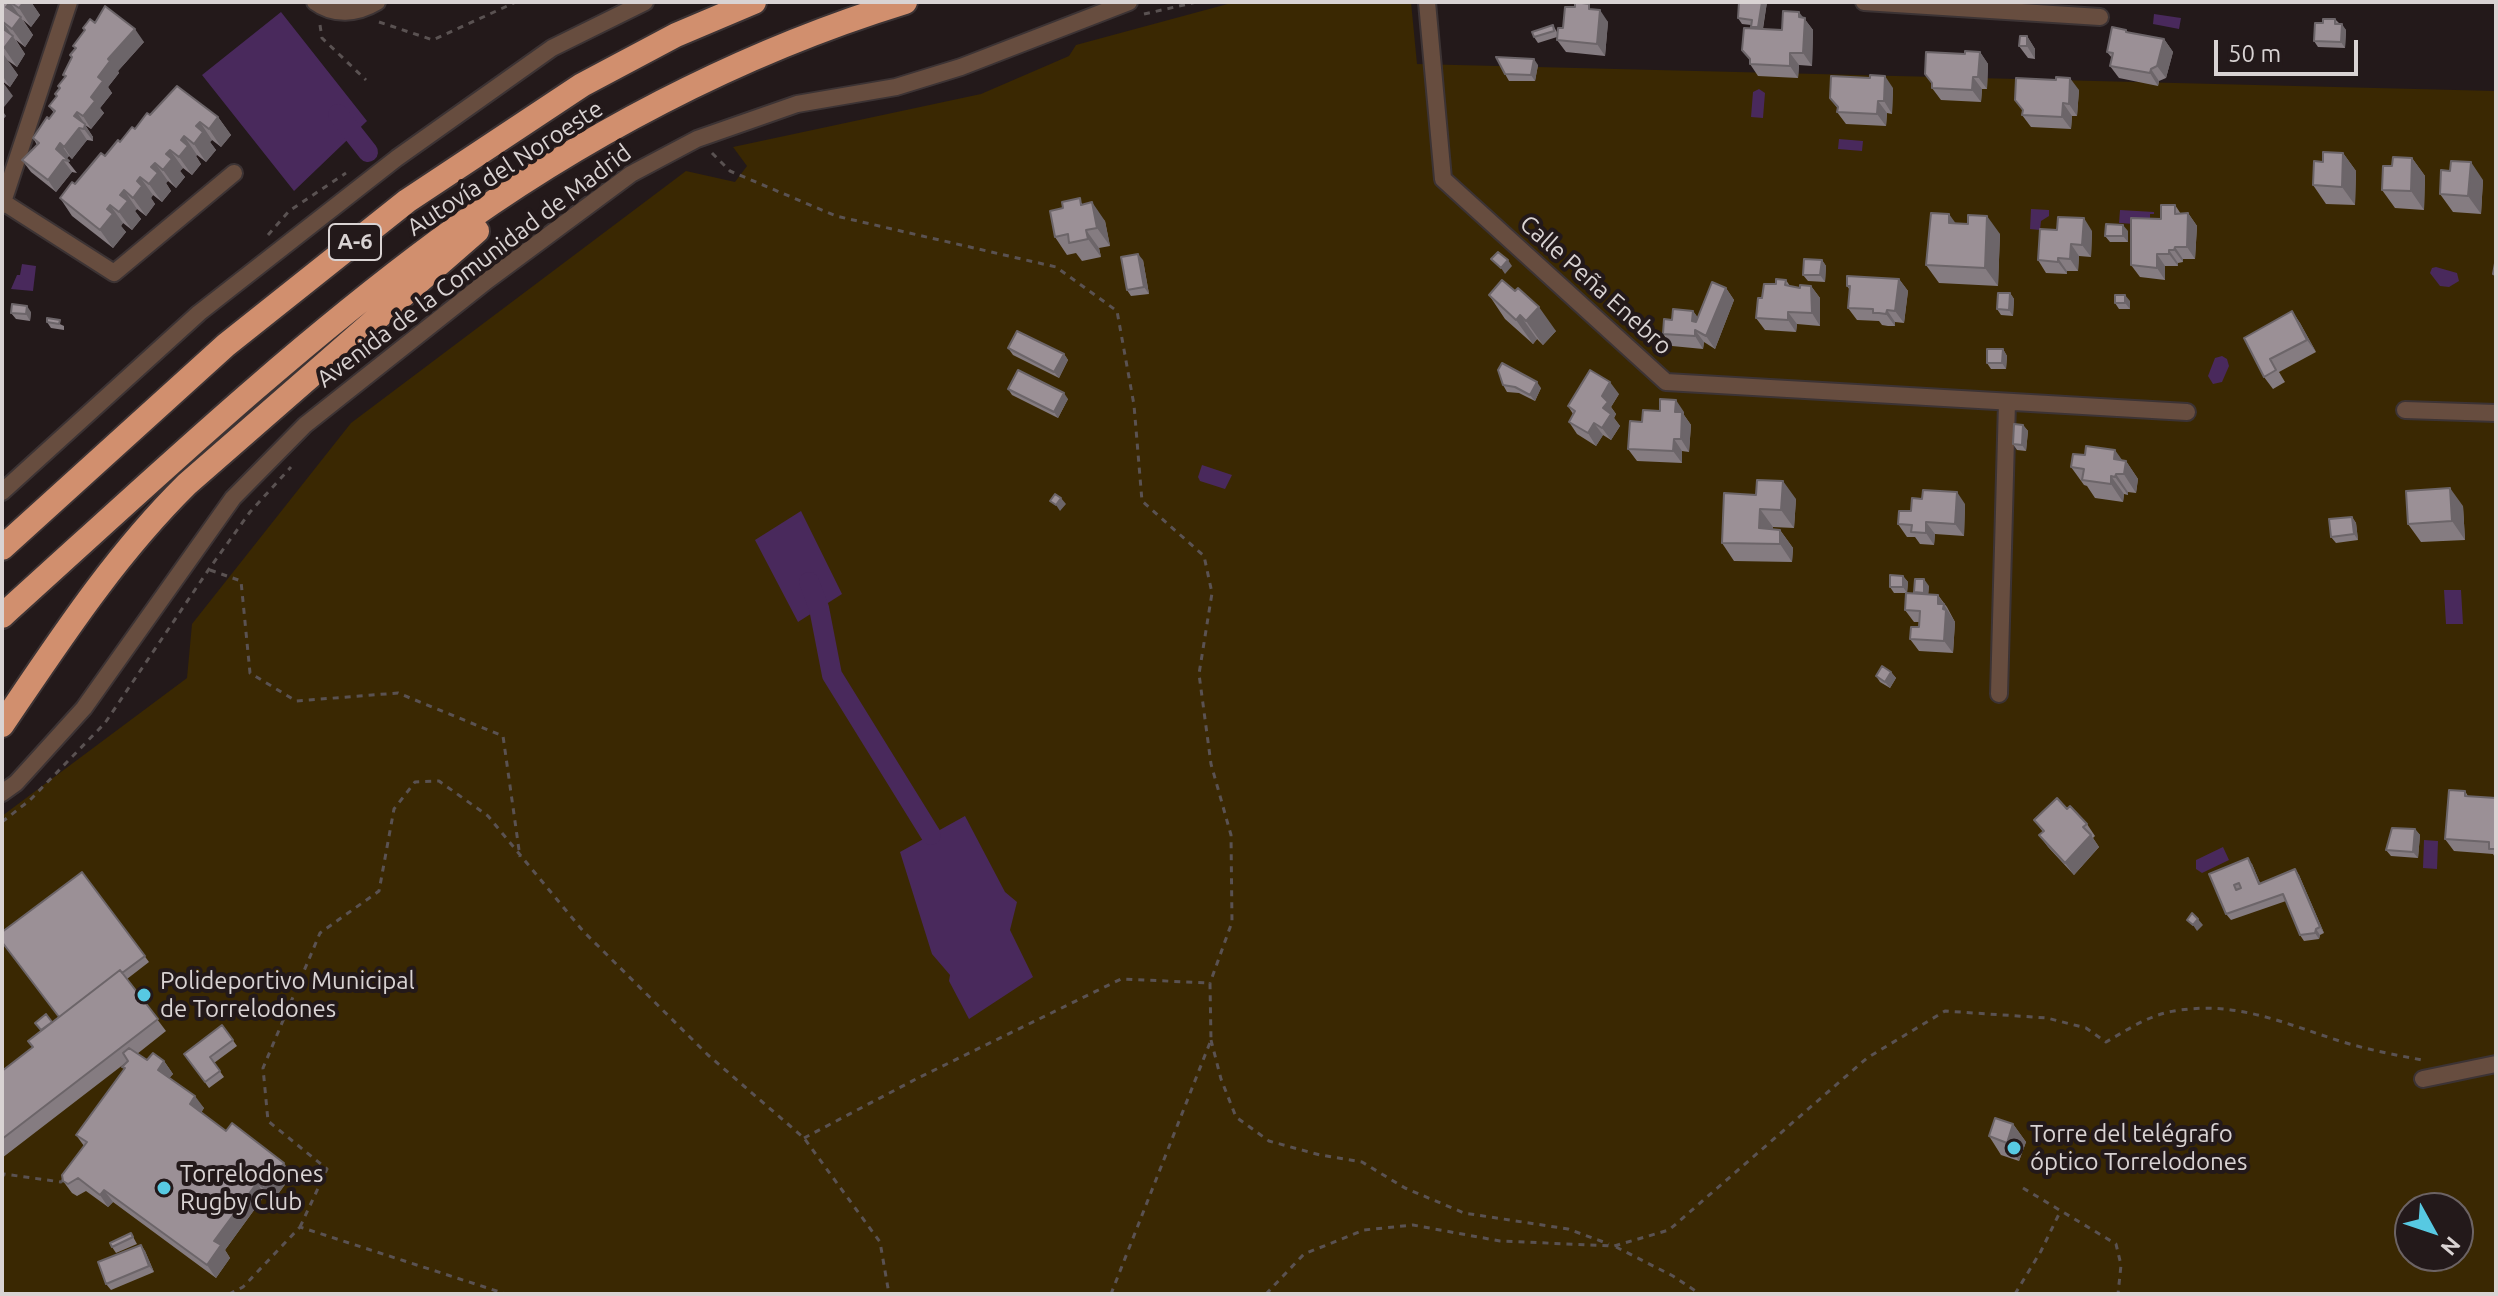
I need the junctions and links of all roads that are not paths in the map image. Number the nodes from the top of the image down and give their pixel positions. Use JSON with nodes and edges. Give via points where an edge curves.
{"nodes":[{"id":1,"x":69,"y":2,"type":"edge"},
{"id":2,"x":377,"y":2,"type":"edge"},
{"id":3,"x":645,"y":2,"type":"edge"},
{"id":4,"x":733,"y":2,"type":"edge"},
{"id":5,"x":754,"y":2,"type":"edge"},
{"id":6,"x":905,"y":2,"type":"edge"},
{"id":7,"x":1427,"y":2,"type":"edge"},
{"id":8,"x":1864,"y":2,"type":"edge"},
{"id":9,"x":1897,"y":3,"type":"edge"},
{"id":10,"x":317,"y":4,"type":"edge"},
{"id":11,"x":1131,"y":9,"type":"edge"},
{"id":12,"x":2100,"y":17,"type":"dead end"},
{"id":13,"x":676,"y":35,"type":"junction"},
{"id":14,"x":559,"y":160,"type":"junction"},
{"id":15,"x":234,"y":173,"type":"dead end"},
{"id":16,"x":3,"y":204,"type":"edge"},
{"id":17,"x":2007,"y":402,"type":"junction"},
{"id":18,"x":2405,"y":410,"type":"dead end"},
{"id":19,"x":2187,"y":412,"type":"dead end"},
{"id":20,"x":2496,"y":413,"type":"edge"},
{"id":21,"x":2,"y":492,"type":"edge"},
{"id":22,"x":2,"y":548,"type":"edge"},
{"id":23,"x":2,"y":616,"type":"edge"},
{"id":24,"x":1999,"y":694,"type":"dead end"},
{"id":25,"x":2,"y":725,"type":"edge"},
{"id":26,"x":2,"y":793,"type":"edge"},
{"id":27,"x":2496,"y":1064,"type":"edge"},
{"id":28,"x":2429,"y":1078,"type":"road end"}],
"edges":[{"from":1,"to":16,"type":"street"},
{"from":2,"to":10,"type":"street","via":[[350,12]]},
{"from":3,"to":21,"type":"street","via":[[552,48],[397,158],[199,313]]},
{"from":4,"to":13,"type":"highway"},
{"from":5,"to":13,"type":"highway","name":"Autovía del Noroeste","number":"A-6"},
{"from":6,"to":14,"type":"highway","name":"Autovía del Noroeste","number":"A-6","via":[[846,20],[691,87]]},
{"from":7,"to":17,"type":"street","name":"Calle Peña Enebro","via":[[1443,179],[1666,382]]},
{"from":8,"to":9,"type":"street"},
{"from":9,"to":12,"type":"street"},
{"from":11,"to":26,"type":"street","name":"Avenida de la Comunidad de Madrid","via":[[896,87],[797,104],[697,139],[631,174],[305,425],[233,498],[84,708]]},
{"from":13,"to":22,"type":"highway","name":"Autovía del Noroeste","number":"A-6","via":[[582,85],[407,201],[226,345]]},
{"from":14,"to":23,"type":"highway","name":"Autovía del Noroeste","number":"A-6","via":[[438,241],[256,387]]},
{"from":14,"to":25,"type":"highway","via":[[157,513],[109,571]]},
{"from":15,"to":16,"type":"street","via":[[114,273]]},
{"from":17,"to":19,"type":"street","name":"Calle Peña Enebro"},
{"from":17,"to":24,"type":"street"},
{"from":18,"to":20,"type":"street"},
{"from":27,"to":28,"type":"street"}]}
